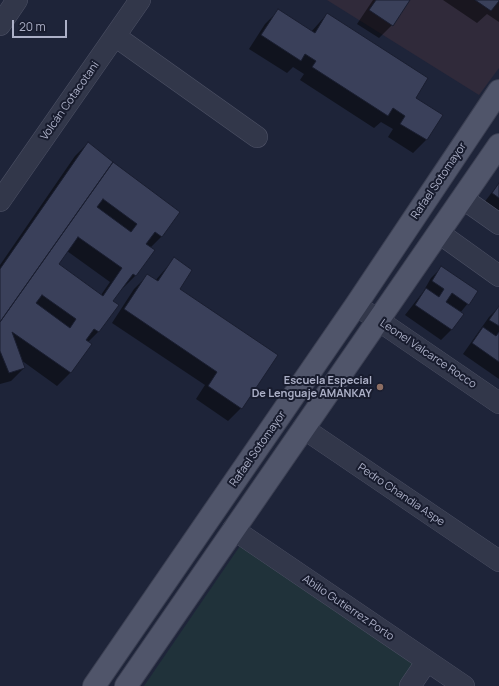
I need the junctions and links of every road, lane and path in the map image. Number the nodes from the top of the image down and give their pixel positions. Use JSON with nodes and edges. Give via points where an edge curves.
{"nodes":[{"id":1,"x":17,"y":0,"type":"edge"},
{"id":2,"x":140,"y":0,"type":"edge"},
{"id":3,"x":0,"y":26,"type":"edge"},
{"id":4,"x":115,"y":36,"type":"junction"},
{"id":5,"x":499,"y":91,"type":"edge"},
{"id":6,"x":257,"y":137,"type":"dead end"},
{"id":7,"x":499,"y":145,"type":"edge"},
{"id":8,"x":1,"y":194,"type":"edge"},
{"id":9,"x":462,"y":198,"type":"junction"},
{"id":10,"x":499,"y":224,"type":"edge"},
{"id":11,"x":440,"y":234,"type":"junction"},
{"id":12,"x":499,"y":276,"type":"edge"},
{"id":13,"x":356,"y":305,"type":"junction"},
{"id":14,"x":378,"y":320,"type":"junction"},
{"id":15,"x":499,"y":403,"type":"edge"},
{"id":16,"x":303,"y":428,"type":"junction"},
{"id":17,"x":233,"y":529,"type":"junction"},
{"id":18,"x":499,"y":561,"type":"edge"},
{"id":19,"x":427,"y":661,"type":"junction"},
{"id":20,"x":94,"y":686,"type":"edge"},
{"id":21,"x":126,"y":686,"type":"edge"},
{"id":22,"x":410,"y":686,"type":"edge"},
{"id":23,"x":464,"y":686,"type":"edge"}],
"edges":[{"from":1,"to":3,"type":"street"},
{"from":2,"to":4,"type":"street","name":"Volcán Cotacotani"},
{"from":4,"to":6,"type":"street"},
{"from":4,"to":8,"type":"street","name":"Volcán Cotacotani"},
{"from":5,"to":13,"type":"main road","name":"Rafael Sotomayor"},
{"from":7,"to":9,"type":"main road"},
{"from":9,"to":10,"type":"street"},
{"from":9,"to":11,"type":"main road"},
{"from":11,"to":12,"type":"street"},
{"from":11,"to":14,"type":"main road"},
{"from":13,"to":14,"type":"street","name":"Leonel Valcarce Rocco"},
{"from":13,"to":20,"type":"main road","name":"Rafael Sotomayor"},
{"from":14,"to":15,"type":"street","name":"Leonel Valcarce Rocco"},
{"from":14,"to":16,"type":"main road"},
{"from":16,"to":17,"type":"main road"},
{"from":16,"to":18,"type":"street","name":"Pedro Chandia Aspe"},
{"from":17,"to":19,"type":"street","name":"Abilio Gutierrez Porto"},
{"from":17,"to":21,"type":"main road"},
{"from":19,"to":22,"type":"street"},
{"from":19,"to":23,"type":"street","name":"Abilio Gutierrez Porto"}]}
